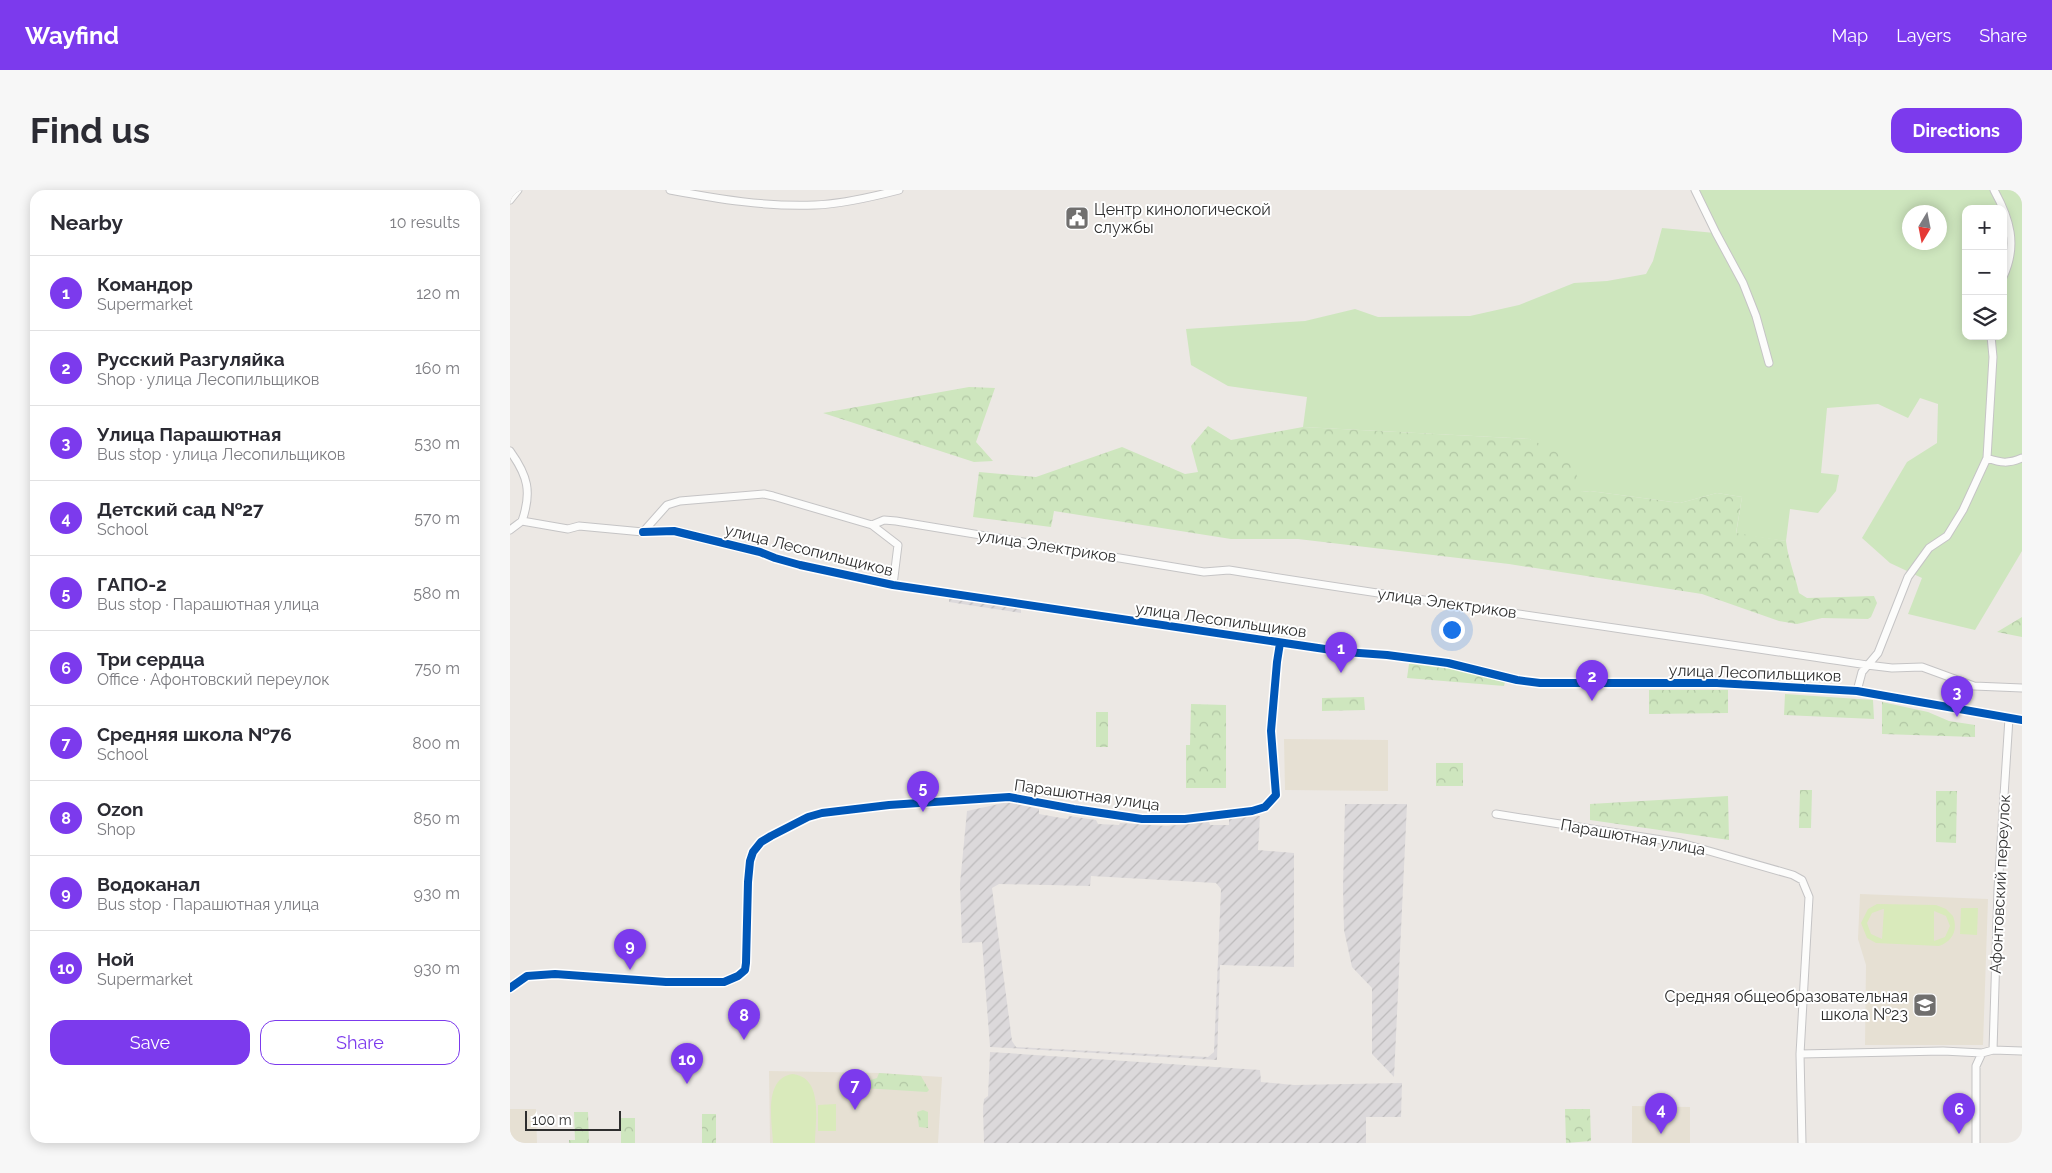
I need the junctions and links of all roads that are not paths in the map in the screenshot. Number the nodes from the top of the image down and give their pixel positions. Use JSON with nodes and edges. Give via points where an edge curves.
{"nodes":[{"id":1,"x":518,"y":190,"type":"edge"},
{"id":2,"x":670,"y":190,"type":"edge"},
{"id":3,"x":866,"y":190,"type":"edge"},
{"id":4,"x":899,"y":190,"type":"edge"},
{"id":5,"x":1695,"y":190,"type":"edge"},
{"id":6,"x":1994,"y":190,"type":"edge"},
{"id":7,"x":863,"y":199,"type":"junction"},
{"id":8,"x":510,"y":200,"type":"edge"},
{"id":9,"x":2007,"y":269,"type":"edge"},
{"id":10,"x":1991,"y":340,"type":"edge"},
{"id":11,"x":1768,"y":363,"type":"dead end"},
{"id":12,"x":510,"y":451,"type":"edge"},
{"id":13,"x":1987,"y":458,"type":"junction"},
{"id":14,"x":2022,"y":458,"type":"edge"},
{"id":15,"x":522,"y":521,"type":"junction"},
{"id":16,"x":872,"y":525,"type":"junction"},
{"id":17,"x":510,"y":530,"type":"edge"},
{"id":18,"x":643,"y":532,"type":"junction"},
{"id":19,"x":893,"y":585,"type":"junction"},
{"id":20,"x":1280,"y":643,"type":"junction"},
{"id":21,"x":1867,"y":665,"type":"junction"},
{"id":22,"x":2022,"y":688,"type":"edge"},
{"id":23,"x":1857,"y":691,"type":"junction"},
{"id":24,"x":2009,"y":718,"type":"junction"},
{"id":25,"x":2022,"y":720,"type":"edge"},
{"id":26,"x":1496,"y":814,"type":"dead end"},
{"id":27,"x":510,"y":988,"type":"edge"},
{"id":28,"x":1993,"y":1050,"type":"junction"},
{"id":29,"x":2022,"y":1051,"type":"edge"},
{"id":30,"x":1800,"y":1054,"type":"junction"},
{"id":31,"x":1982,"y":1054,"type":"junction"},
{"id":32,"x":1802,"y":1143,"type":"edge"},
{"id":33,"x":1976,"y":1143,"type":"edge"}],
"edges":[{"from":1,"to":8,"type":"street"},
{"from":2,"to":7,"type":"street","via":[[756,204],[817,206]]},
{"from":3,"to":7,"type":"street"},
{"from":4,"to":7,"type":"street"},
{"from":5,"to":11,"type":"street","via":[[1743,283],[1756,316]]},
{"from":6,"to":9,"type":"street","via":[[2008,222],[2011,252]]},
{"from":10,"to":13,"type":"street"},
{"from":12,"to":15,"type":"street","via":[[523,471],[528,488]]},
{"from":13,"to":14,"type":"street","via":[[2001,463]]},
{"from":13,"to":21,"type":"street","via":[[1947,536],[1929,548],[1908,577],[1878,653]]},
{"from":15,"to":17,"type":"street"},
{"from":15,"to":18,"type":"street","name":"улица Лесопильщиков","via":[[568,529],[579,526]]},
{"from":16,"to":18,"type":"street","via":[[764,494],[680,501],[667,505]]},
{"from":16,"to":19,"type":"street","via":[[898,545]]},
{"from":16,"to":21,"type":"street","name":"улица Электриков","via":[[884,520],[896,521],[1204,572],[1229,570]]},
{"from":18,"to":19,"type":"street","name":"улица Лесопильщиков","via":[[674,531],[800,565]]},
{"from":19,"to":20,"type":"street","name":"улица Лесопильщиков"},
{"from":20,"to":23,"type":"street","name":"улица Лесопильщиков","via":[[1448,662],[1540,683],[1717,683]]},
{"from":20,"to":27,"type":"street","name":"Парашютная улица","via":[[1271,731],[1276,797],[1265,807],[1164,820],[1009,798],[822,813],[785,828],[761,842],[753,852],[748,882],[745,970],[732,980],[666,982],[555,974],[527,976]]},
{"from":21,"to":22,"type":"street","name":"улица Электриков","via":[[1922,667],[1974,686]]},
{"from":21,"to":23,"type":"street"},
{"from":23,"to":24,"type":"street","name":"улица Лесопильщиков"},
{"from":24,"to":25,"type":"street","name":"улица Лесопильщиков"},
{"from":24,"to":28,"type":"street","name":"Афонтовский переулок","via":[[1998,889]]},
{"from":26,"to":30,"type":"street","name":"Парашютная улица","via":[[1681,843],[1776,869],[1802,880],[1809,897]]},
{"from":28,"to":29,"type":"street"},
{"from":28,"to":31,"type":"street"},
{"from":30,"to":31,"type":"street","via":[[1943,1051]]},
{"from":30,"to":32,"type":"street","name":"Парашютная улица"},
{"from":31,"to":33,"type":"street","via":[[1976,1066]]}]}
